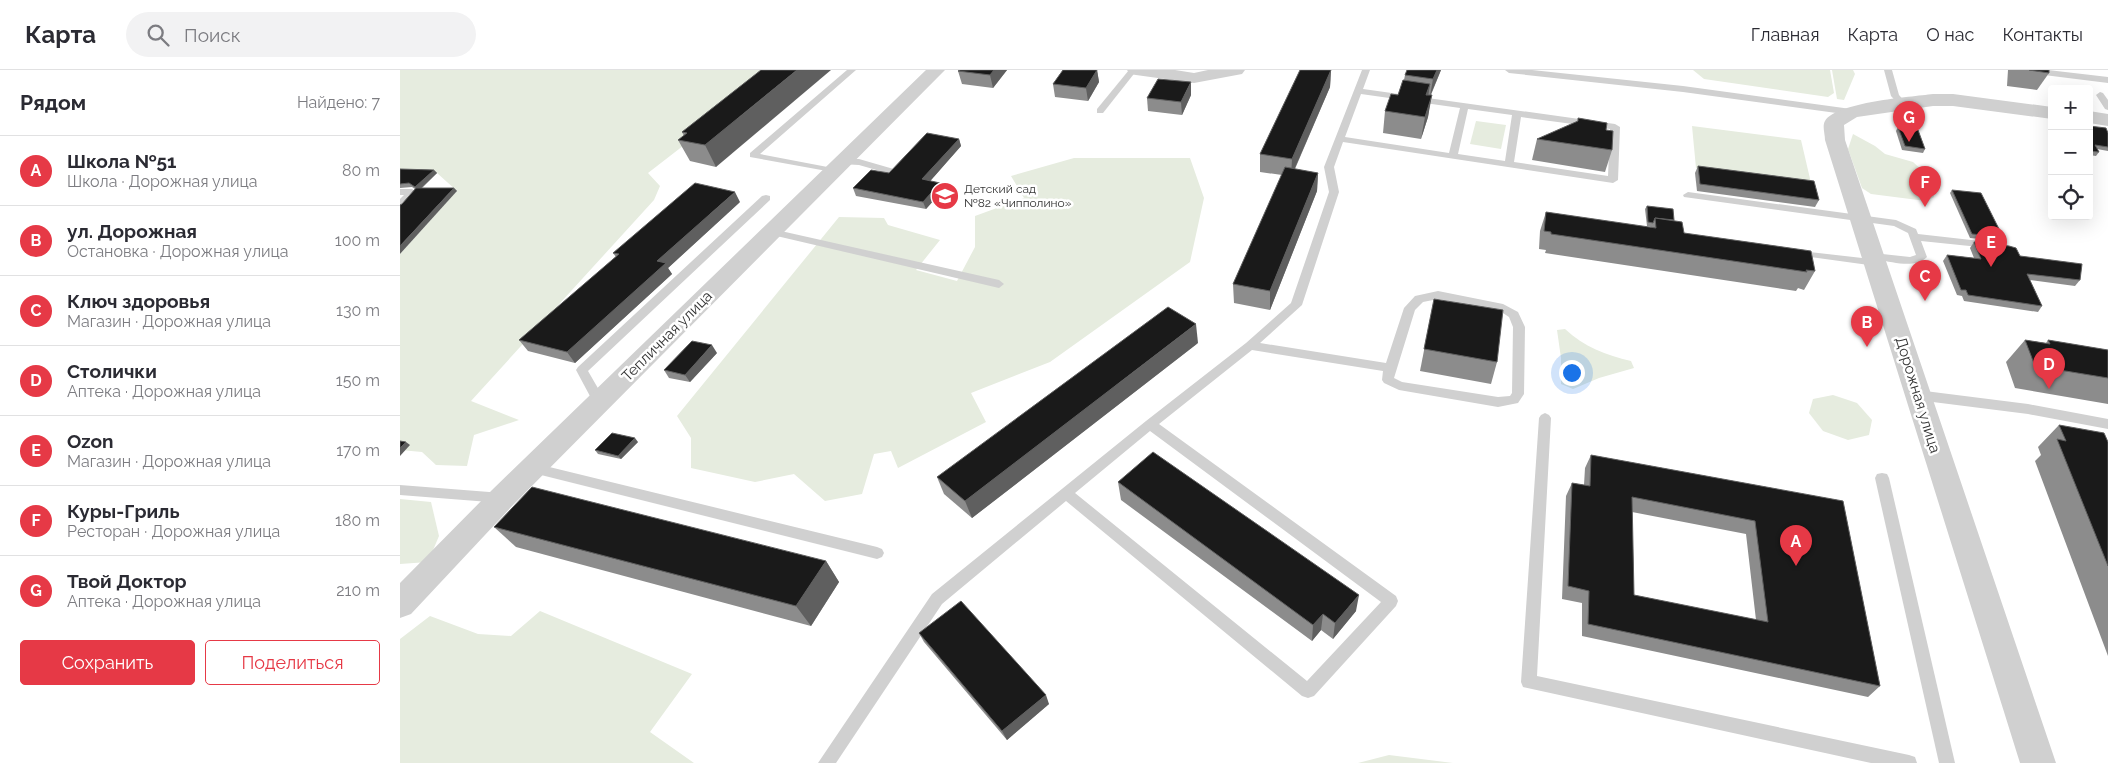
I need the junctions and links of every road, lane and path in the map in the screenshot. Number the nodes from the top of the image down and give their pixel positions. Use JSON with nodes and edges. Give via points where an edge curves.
{"nodes":[{"id":1,"x":852,"y":70,"type":"edge"},
{"id":2,"x":936,"y":70,"type":"edge"},
{"id":3,"x":1134,"y":70,"type":"edge"},
{"id":4,"x":1236,"y":70,"type":"edge"},
{"id":5,"x":1366,"y":70,"type":"edge"},
{"id":6,"x":1509,"y":70,"type":"edge"},
{"id":7,"x":1888,"y":70,"type":"edge"},
{"id":8,"x":2028,"y":70,"type":"edge"},
{"id":9,"x":2108,"y":80,"type":"edge"},
{"id":10,"x":1358,"y":91,"type":"junction"},
{"id":11,"x":2100,"y":95,"type":"dead end"},
{"id":12,"x":1904,"y":105,"type":"junction"},
{"id":13,"x":1465,"y":106,"type":"junction"},
{"id":14,"x":2108,"y":107,"type":"edge"},
{"id":15,"x":1100,"y":111,"type":"dead end"},
{"id":16,"x":1851,"y":112,"type":"junction"},
{"id":17,"x":2048,"y":112,"type":"edge"},
{"id":18,"x":1517,"y":113,"type":"junction"},
{"id":19,"x":2093,"y":118,"type":"edge"},
{"id":20,"x":2108,"y":120,"type":"edge"},
{"id":21,"x":1340,"y":139,"type":"junction"},
{"id":22,"x":1453,"y":156,"type":"junction"},
{"id":23,"x":1509,"y":164,"type":"junction"},
{"id":24,"x":839,"y":166,"type":"junction"},
{"id":25,"x":894,"y":172,"type":"edge"},
{"id":26,"x":400,"y":192,"type":"edge"},
{"id":27,"x":1688,"y":195,"type":"dead end"},
{"id":28,"x":766,"y":198,"type":"dead end"},
{"id":29,"x":400,"y":205,"type":"edge"},
{"id":30,"x":1861,"y":218,"type":"junction"},
{"id":31,"x":772,"y":232,"type":"junction"},
{"id":32,"x":1914,"y":236,"type":"junction"},
{"id":33,"x":1999,"y":246,"type":"edge"},
{"id":34,"x":1787,"y":251,"type":"edge"},
{"id":35,"x":1874,"y":259,"type":"junction"},
{"id":36,"x":999,"y":284,"type":"dead end"},
{"id":37,"x":1250,"y":346,"type":"junction"},
{"id":38,"x":1390,"y":368,"type":"junction"},
{"id":39,"x":607,"y":395,"type":"junction"},
{"id":40,"x":1917,"y":395,"type":"junction"},
{"id":41,"x":1545,"y":418,"type":"dead end"},
{"id":42,"x":1150,"y":424,"type":"junction"},
{"id":43,"x":2108,"y":424,"type":"edge"},
{"id":44,"x":533,"y":468,"type":"junction"},
{"id":45,"x":1882,"y":478,"type":"dead end"},
{"id":46,"x":400,"y":490,"type":"edge"},
{"id":47,"x":1066,"y":493,"type":"junction"},
{"id":48,"x":502,"y":498,"type":"junction"},
{"id":49,"x":877,"y":553,"type":"dead end"},
{"id":50,"x":400,"y":604,"type":"edge"},
{"id":51,"x":826,"y":763,"type":"edge"},
{"id":52,"x":1909,"y":763,"type":"edge"},
{"id":53,"x":1947,"y":763,"type":"edge"},
{"id":54,"x":2038,"y":763,"type":"edge"}],
"edges":[{"from":1,"to":24,"type":"lane","via":[[753,155]]},
{"from":2,"to":24,"type":"street","name":"Тепличная улица"},
{"from":3,"to":4,"type":"street","via":[[1194,78]]},
{"from":3,"to":15,"type":"lane"},
{"from":5,"to":10,"type":"lane"},
{"from":6,"to":16,"type":"lane"},
{"from":7,"to":12,"type":"lane","via":[[1895,96]]},
{"from":8,"to":9,"type":"lane"},
{"from":10,"to":13,"type":"lane"},
{"from":10,"to":21,"type":"lane"},
{"from":11,"to":14,"type":"lane"},
{"from":12,"to":16,"type":"street"},
{"from":12,"to":17,"type":"street","via":[[1953,100]]},
{"from":13,"to":18,"type":"lane"},
{"from":13,"to":22,"type":"lane"},
{"from":16,"to":30,"type":"street","name":"Дорожная улица","via":[[1834,123],[1835,140]]},
{"from":18,"to":23,"type":"lane"},
{"from":18,"to":23,"type":"lane","via":[[1615,127],[1613,180]]},
{"from":19,"to":20,"type":"street"},
{"from":21,"to":22,"type":"lane"},
{"from":21,"to":37,"type":"lane","via":[[1329,168],[1334,192],[1296,305]]},
{"from":22,"to":23,"type":"lane"},
{"from":24,"to":25,"type":"lane","via":[[859,162]]},
{"from":24,"to":31,"type":"street","name":"Тепличная улица"},
{"from":26,"to":29,"type":"lane","via":[[412,192]]},
{"from":27,"to":30,"type":"lane"},
{"from":28,"to":39,"type":"lane","via":[[582,370],[595,395]]},
{"from":30,"to":32,"type":"lane","via":[[1896,223],[1912,231]]},
{"from":30,"to":35,"type":"street","name":"Дорожная улица"},
{"from":31,"to":36,"type":"lane"},
{"from":31,"to":39,"type":"street","name":"Тепличная улица"},
{"from":32,"to":33,"type":"lane"},
{"from":32,"to":35,"type":"lane","via":[[1922,257],[1910,261]]},
{"from":34,"to":35,"type":"lane"},
{"from":35,"to":40,"type":"street","name":"Дорожная улица"},
{"from":37,"to":38,"type":"lane"},
{"from":37,"to":42,"type":"lane"},
{"from":38,"to":38,"type":"lane","via":[[1388,380],[1399,386],[1498,402],[1514,400],[1518,394],[1519,327],[1514,314],[1504,308],[1438,294],[1419,299],[1410,308]]},
{"from":39,"to":44,"type":"street","name":"Тепличная улица"},
{"from":40,"to":43,"type":"lane","via":[[2028,409]]},
{"from":40,"to":54,"type":"street","name":"Дорожная улица"},
{"from":41,"to":52,"type":"lane","via":[[1529,682]]},
{"from":42,"to":47,"type":"lane"},
{"from":42,"to":47,"type":"lane","via":[[1390,601],[1308,691]]},
{"from":44,"to":48,"type":"street","name":"Тепличная улица"},
{"from":44,"to":49,"type":"lane"},
{"from":45,"to":53,"type":"lane"},
{"from":46,"to":48,"type":"lane"},
{"from":47,"to":51,"type":"lane","via":[[937,599]]},
{"from":48,"to":50,"type":"street","name":"Тепличная улица"}]}
